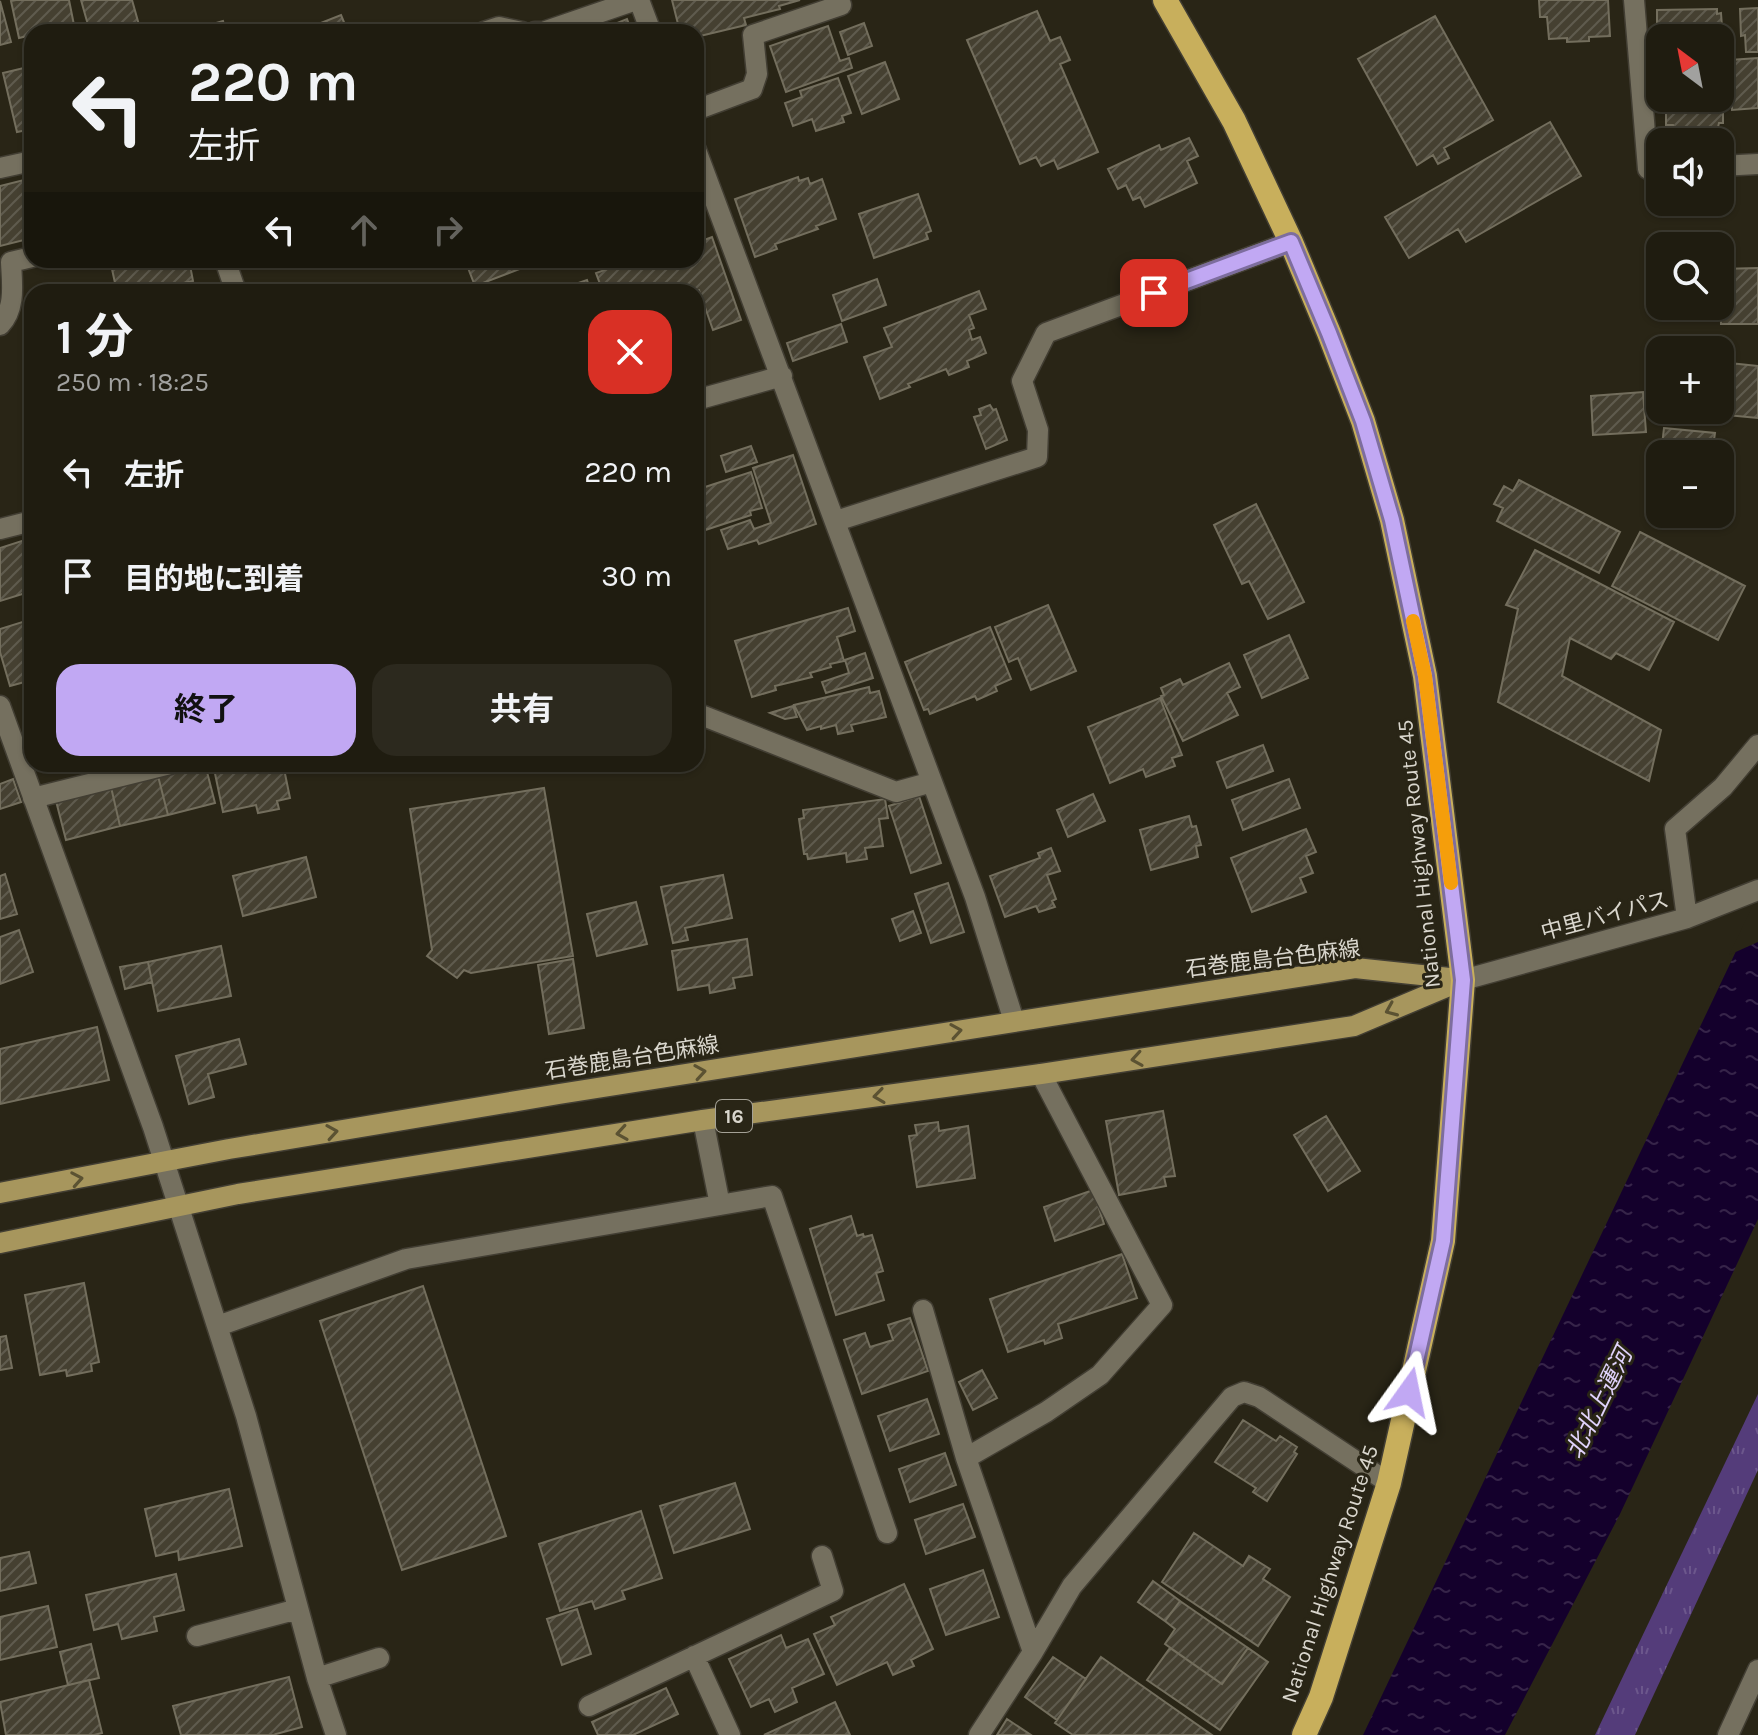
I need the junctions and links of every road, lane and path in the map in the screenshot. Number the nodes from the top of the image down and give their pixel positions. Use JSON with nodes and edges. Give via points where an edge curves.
{"nodes":[{"id":1,"x":637,"y":0,"type":"edge"},
{"id":2,"x":1165,"y":0,"type":"edge"},
{"id":3,"x":1634,"y":0,"type":"edge"},
{"id":4,"x":841,"y":5,"type":"dead end"},
{"id":5,"x":566,"y":24,"type":"edge"},
{"id":6,"x":648,"y":24,"type":"edge"},
{"id":7,"x":704,"y":107,"type":"edge"},
{"id":8,"x":1646,"y":145,"type":"edge"},
{"id":9,"x":24,"y":163,"type":"edge"},
{"id":10,"x":1758,"y":164,"type":"edge"},
{"id":11,"x":1734,"y":165,"type":"edge"},
{"id":12,"x":0,"y":168,"type":"edge"},
{"id":13,"x":704,"y":171,"type":"edge"},
{"id":14,"x":1291,"y":242,"type":"junction"},
{"id":15,"x":24,"y":259,"type":"edge"},
{"id":16,"x":0,"y":325,"type":"edge"},
{"id":17,"x":782,"y":376,"type":"junction"},
{"id":18,"x":704,"y":398,"type":"edge"},
{"id":19,"x":836,"y":521,"type":"junction"},
{"id":20,"x":24,"y":523,"type":"edge"},
{"id":21,"x":0,"y":529,"type":"edge"},
{"id":22,"x":0,"y":706,"type":"edge"},
{"id":23,"x":704,"y":716,"type":"edge"},
{"id":24,"x":1758,"y":745,"type":"edge"},
{"id":25,"x":138,"y":772,"type":"edge"},
{"id":26,"x":932,"y":782,"type":"junction"},
{"id":27,"x":33,"y":798,"type":"junction"},
{"id":28,"x":1758,"y":890,"type":"edge"},
{"id":29,"x":1692,"y":916,"type":"junction"},
{"id":30,"x":1463,"y":980,"type":"junction"},
{"id":31,"x":1014,"y":1021,"type":"junction"},
{"id":32,"x":1041,"y":1074,"type":"junction"},
{"id":33,"x":703,"y":1120,"type":"junction"},
{"id":34,"x":164,"y":1162,"type":"junction"},
{"id":35,"x":0,"y":1193,"type":"edge"},
{"id":36,"x":720,"y":1205,"type":"junction"},
{"id":37,"x":179,"y":1206,"type":"junction"},
{"id":38,"x":0,"y":1243,"type":"edge"},
{"id":39,"x":923,"y":1310,"type":"dead end"},
{"id":40,"x":218,"y":1326,"type":"junction"},
{"id":41,"x":966,"y":1458,"type":"junction"},
{"id":42,"x":1389,"y":1483,"type":"junction"},
{"id":43,"x":887,"y":1533,"type":"dead end"},
{"id":44,"x":822,"y":1556,"type":"dead end"},
{"id":45,"x":298,"y":1609,"type":"junction"},
{"id":46,"x":197,"y":1636,"type":"dead end"},
{"id":47,"x":1033,"y":1652,"type":"junction"},
{"id":48,"x":694,"y":1656,"type":"junction"},
{"id":49,"x":379,"y":1658,"type":"dead end"},
{"id":50,"x":1758,"y":1670,"type":"edge"},
{"id":51,"x":317,"y":1678,"type":"junction"},
{"id":52,"x":589,"y":1706,"type":"dead end"},
{"id":53,"x":336,"y":1735,"type":"edge"},
{"id":54,"x":730,"y":1735,"type":"edge"},
{"id":55,"x":979,"y":1735,"type":"edge"},
{"id":56,"x":1304,"y":1735,"type":"edge"},
{"id":57,"x":1728,"y":1735,"type":"edge"}],
"edges":[{"from":1,"to":5,"type":"street"},
{"from":1,"to":6,"type":"street"},
{"from":2,"to":14,"type":"highway","name":"National Highway Route 45","via":[[1234,121]]},
{"from":3,"to":8,"type":"street"},
{"from":4,"to":7,"type":"street","via":[[753,35],[757,74],[752,89]]},
{"from":9,"to":12,"type":"street"},
{"from":10,"to":11,"type":"street"},
{"from":13,"to":17,"type":"street"},
{"from":14,"to":19,"type":"street","via":[[1046,333],[1022,381],[1038,430],[1037,457]]},
{"from":14,"to":30,"type":"highway","name":"National Highway Route 45","via":[[1363,421],[1392,520],[1425,676]]},
{"from":15,"to":16,"type":"street","via":[[11,262],[13,295],[8,317]]},
{"from":17,"to":18,"type":"street"},
{"from":17,"to":19,"type":"street"},
{"from":19,"to":26,"type":"street"},
{"from":20,"to":21,"type":"street"},
{"from":22,"to":27,"type":"street"},
{"from":23,"to":26,"type":"street","via":[[896,792]]},
{"from":24,"to":29,"type":"street","via":[[1723,787],[1675,829]]},
{"from":25,"to":27,"type":"street"},
{"from":26,"to":31,"type":"street"},
{"from":27,"to":34,"type":"street"},
{"from":28,"to":29,"type":"street","name":"中里バイパス"},
{"from":29,"to":30,"type":"street","name":"中里バイパス"},
{"from":30,"to":31,"type":"main road","name":"石巻鹿島台色麻線","number":"16","via":[[1355,968]]},
{"from":30,"to":32,"type":"main road","number":"16","one_way":true,"via":[[1354,1026]]},
{"from":30,"to":42,"type":"highway","name":"National Highway Route 45","via":[[1443,1241]]},
{"from":34,"to":31,"type":"main road","name":"石巻鹿島台色麻線","number":"16","one_way":true},
{"from":32,"to":33,"type":"main road","number":"16","one_way":true},
{"from":32,"to":41,"type":"street","via":[[1162,1305],[1100,1375]]},
{"from":33,"to":36,"type":"street"},
{"from":33,"to":37,"type":"main road","number":"16","one_way":true},
{"from":35,"to":34,"type":"main road","name":"石巻鹿島台色麻線","number":"16","one_way":true},
{"from":34,"to":37,"type":"street"},
{"from":36,"to":40,"type":"street","via":[[406,1259]]},
{"from":36,"to":43,"type":"street","via":[[772,1196]]},
{"from":37,"to":38,"type":"main road","number":"16"},
{"from":37,"to":40,"type":"street"},
{"from":39,"to":41,"type":"street"},
{"from":40,"to":45,"type":"street"},
{"from":41,"to":47,"type":"street"},
{"from":42,"to":47,"type":"street","via":[[1259,1397],[1244,1392],[1232,1397],[1072,1586]]},
{"from":42,"to":56,"type":"highway","name":"National Highway Route 45"},
{"from":44,"to":48,"type":"street","via":[[833,1591]]},
{"from":45,"to":46,"type":"street"},
{"from":45,"to":51,"type":"street"},
{"from":47,"to":55,"type":"street"},
{"from":48,"to":52,"type":"street"},
{"from":48,"to":54,"type":"street"},
{"from":49,"to":51,"type":"street"},
{"from":50,"to":57,"type":"street"},
{"from":51,"to":53,"type":"street"}]}
